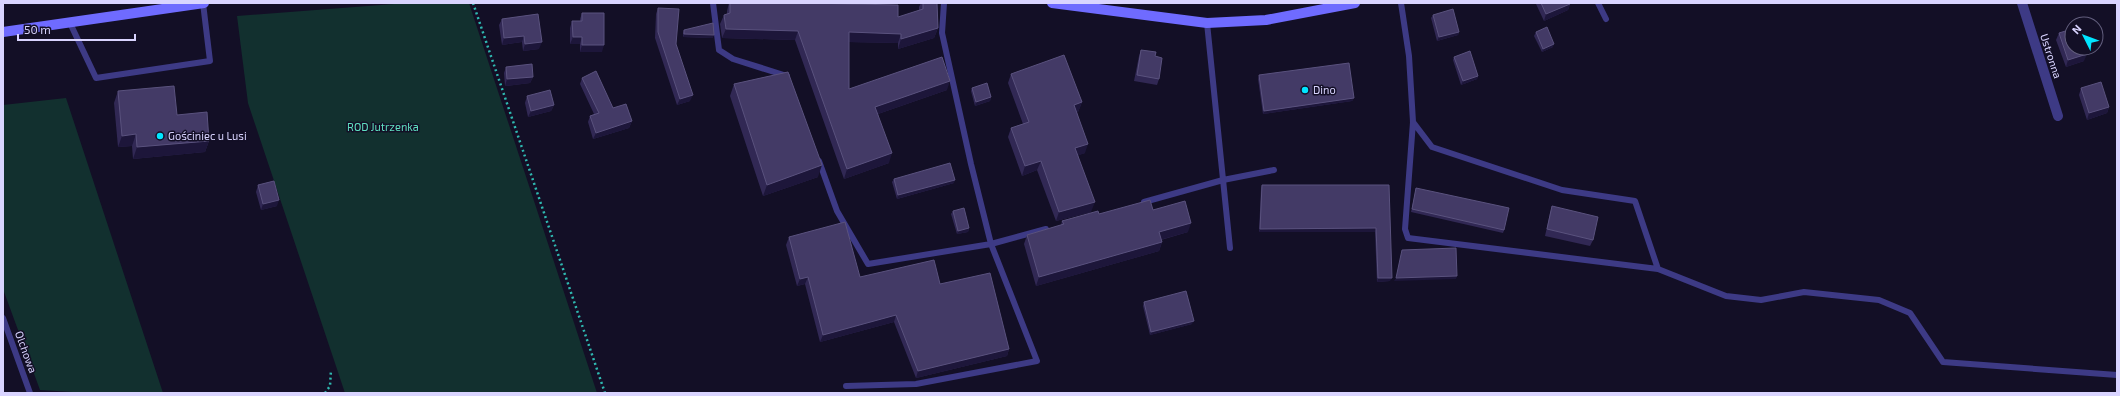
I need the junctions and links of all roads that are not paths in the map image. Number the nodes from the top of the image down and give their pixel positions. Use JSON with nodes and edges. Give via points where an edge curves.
{"nodes":[{"id":1,"x":203,"y":3,"type":"edge"},
{"id":2,"x":713,"y":3,"type":"edge"},
{"id":3,"x":944,"y":3,"type":"edge"},
{"id":4,"x":1052,"y":3,"type":"edge"},
{"id":5,"x":1355,"y":3,"type":"edge"},
{"id":6,"x":1401,"y":3,"type":"edge"},
{"id":7,"x":1598,"y":3,"type":"edge"},
{"id":8,"x":2022,"y":3,"type":"edge"},
{"id":9,"x":1606,"y":19,"type":"dead end"},
{"id":10,"x":70,"y":23,"type":"junction"},
{"id":11,"x":1207,"y":23,"type":"junction"},
{"id":12,"x":3,"y":32,"type":"edge"},
{"id":13,"x":791,"y":84,"type":"edge"},
{"id":14,"x":2058,"y":116,"type":"dead end"},
{"id":15,"x":1413,"y":122,"type":"junction"},
{"id":16,"x":815,"y":151,"type":"edge"},
{"id":17,"x":1274,"y":170,"type":"dead end"},
{"id":18,"x":1224,"y":180,"type":"junction"},
{"id":19,"x":1135,"y":205,"type":"edge"},
{"id":20,"x":1052,"y":228,"type":"edge"},
{"id":21,"x":991,"y":244,"type":"junction"},
{"id":22,"x":1230,"y":248,"type":"dead end"},
{"id":23,"x":1658,"y":269,"type":"junction"},
{"id":24,"x":3,"y":318,"type":"edge"},
{"id":25,"x":2117,"y":375,"type":"edge"},
{"id":26,"x":846,"y":386,"type":"dead end"},
{"id":27,"x":30,"y":393,"type":"edge"}],
"edges":[{"from":1,"to":10,"type":"main road"},
{"from":1,"to":10,"type":"lane","via":[[210,61],[195,64],[96,78]]},
{"from":2,"to":13,"type":"lane","via":[[719,50],[733,59],[788,76]]},
{"from":3,"to":21,"type":"lane","via":[[942,32]]},
{"from":4,"to":11,"type":"main road"},
{"from":5,"to":11,"type":"main road","via":[[1266,20]]},
{"from":6,"to":15,"type":"lane","via":[[1409,56]]},
{"from":7,"to":9,"type":"lane"},
{"from":8,"to":14,"type":"street","name":"Ustronna"},
{"from":10,"to":12,"type":"main road"},
{"from":11,"to":18,"type":"lane"},
{"from":15,"to":23,"type":"lane","via":[[1432,147],[1562,190],[1635,201]]},
{"from":15,"to":23,"type":"lane","via":[[1406,229],[1408,238]]},
{"from":16,"to":21,"type":"lane","via":[[837,211],[868,264]]},
{"from":17,"to":18,"type":"lane"},
{"from":18,"to":19,"type":"lane"},
{"from":18,"to":22,"type":"lane"},
{"from":20,"to":21,"type":"lane"},
{"from":21,"to":26,"type":"lane","via":[[1037,361],[916,384]]},
{"from":23,"to":25,"type":"lane","via":[[1726,296],[1761,300],[1804,292],[1879,300],[1910,312],[1943,362]]},
{"from":24,"to":27,"type":"lane","name":"Olchowa"}]}
